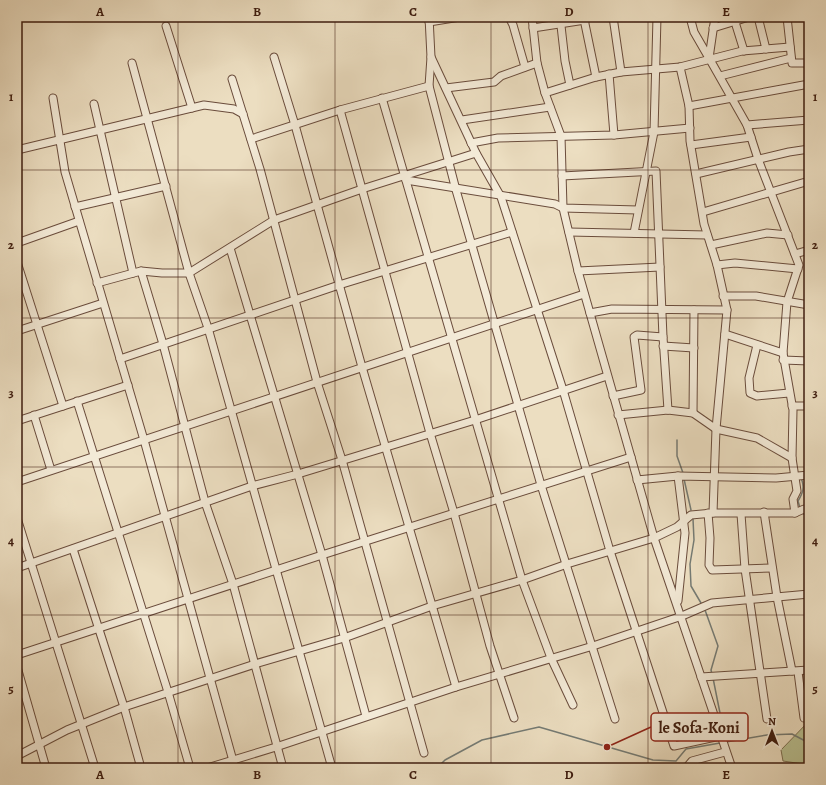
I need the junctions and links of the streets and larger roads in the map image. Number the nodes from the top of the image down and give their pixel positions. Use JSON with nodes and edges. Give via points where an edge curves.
{"nodes":[{"id":1,"x":460,"y":17,"type":"edge"},
{"id":2,"x":509,"y":17,"type":"edge"},
{"id":3,"x":532,"y":17,"type":"edge"},
{"id":4,"x":613,"y":17,"type":"edge"},
{"id":5,"x":657,"y":17,"type":"edge"},
{"id":6,"x":690,"y":17,"type":"edge"},
{"id":7,"x":715,"y":17,"type":"edge"},
{"id":8,"x":749,"y":17,"type":"edge"},
{"id":9,"x":758,"y":17,"type":"edge"},
{"id":10,"x":787,"y":17,"type":"edge"},
{"id":11,"x":448,"y":18,"type":"edge"},
{"id":12,"x":585,"y":18,"type":"edge"},
{"id":13,"x":429,"y":19,"type":"edge"},
{"id":14,"x":561,"y":20,"type":"edge"},
{"id":15,"x":735,"y":22,"type":"junction"},
{"id":16,"x":166,"y":26,"type":"dead end"},
{"id":17,"x":533,"y":28,"type":"junction"},
{"id":18,"x":713,"y":28,"type":"junction"},
{"id":19,"x":790,"y":47,"type":"junction"},
{"id":20,"x":766,"y":49,"type":"junction"},
{"id":21,"x":744,"y":51,"type":"junction"},
{"id":22,"x":274,"y":57,"type":"dead end"},
{"id":23,"x":431,"y":57,"type":"junction"},
{"id":24,"x":709,"y":58,"type":"junction"},
{"id":25,"x":791,"y":58,"type":"junction"},
{"id":26,"x":132,"y":63,"type":"dead end"},
{"id":27,"x":537,"y":63,"type":"junction"},
{"id":28,"x":809,"y":63,"type":"edge"},
{"id":29,"x":525,"y":67,"type":"junction"},
{"id":30,"x":680,"y":67,"type":"junction"},
{"id":31,"x":657,"y":70,"type":"junction"},
{"id":32,"x":621,"y":72,"type":"junction"},
{"id":33,"x":609,"y":74,"type":"junction"},
{"id":34,"x":720,"y":76,"type":"junction"},
{"id":35,"x":596,"y":77,"type":"junction"},
{"id":36,"x":232,"y":79,"type":"dead end"},
{"id":37,"x":570,"y":84,"type":"junction"},
{"id":38,"x":809,"y":84,"type":"edge"},
{"id":39,"x":429,"y":86,"type":"junction"},
{"id":40,"x":446,"y":88,"type":"junction"},
{"id":41,"x":544,"y":93,"type":"junction"},
{"id":42,"x":53,"y":98,"type":"dead end"},
{"id":43,"x":382,"y":98,"type":"junction"},
{"id":44,"x":734,"y":98,"type":"junction"},
{"id":45,"x":94,"y":104,"type":"dead end"},
{"id":46,"x":689,"y":106,"type":"junction"},
{"id":47,"x":550,"y":107,"type":"junction"},
{"id":48,"x":192,"y":108,"type":"junction"},
{"id":49,"x":340,"y":110,"type":"junction"},
{"id":50,"x":243,"y":114,"type":"junction"},
{"id":51,"x":148,"y":119,"type":"junction"},
{"id":52,"x":462,"y":120,"type":"junction"},
{"id":53,"x":809,"y":120,"type":"edge"},
{"id":54,"x":295,"y":125,"type":"junction"},
{"id":55,"x":747,"y":125,"type":"junction"},
{"id":56,"x":690,"y":128,"type":"junction"},
{"id":57,"x":100,"y":130,"type":"junction"},
{"id":58,"x":654,"y":132,"type":"junction"},
{"id":59,"x":614,"y":135,"type":"junction"},
{"id":60,"x":561,"y":136,"type":"junction"},
{"id":61,"x":751,"y":137,"type":"junction"},
{"id":62,"x":60,"y":140,"type":"junction"},
{"id":63,"x":252,"y":140,"type":"junction"},
{"id":64,"x":471,"y":143,"type":"junction"},
{"id":65,"x":691,"y":145,"type":"junction"},
{"id":66,"x":809,"y":149,"type":"edge"},
{"id":67,"x":17,"y":150,"type":"edge"},
{"id":68,"x":476,"y":153,"type":"junction"},
{"id":69,"x":758,"y":159,"type":"junction"},
{"id":70,"x":450,"y":161,"type":"junction"},
{"id":71,"x":646,"y":172,"type":"junction"},
{"id":72,"x":696,"y":174,"type":"junction"},
{"id":73,"x":562,"y":176,"type":"junction"},
{"id":74,"x":405,"y":178,"type":"junction"},
{"id":75,"x":809,"y":181,"type":"edge"},
{"id":76,"x":166,"y":186,"type":"junction"},
{"id":77,"x":362,"y":189,"type":"junction"},
{"id":78,"x":456,"y":190,"type":"junction"},
{"id":79,"x":771,"y":193,"type":"junction"},
{"id":80,"x":116,"y":197,"type":"junction"},
{"id":81,"x":501,"y":197,"type":"junction"},
{"id":82,"x":317,"y":206,"type":"junction"},
{"id":83,"x":75,"y":207,"type":"junction"},
{"id":84,"x":563,"y":208,"type":"junction"},
{"id":85,"x":638,"y":210,"type":"junction"},
{"id":86,"x":702,"y":212,"type":"junction"},
{"id":87,"x":274,"y":220,"type":"junction"},
{"id":88,"x":79,"y":221,"type":"junction"},
{"id":89,"x":512,"y":232,"type":"junction"},
{"id":90,"x":569,"y":232,"type":"junction"},
{"id":91,"x":634,"y":234,"type":"junction"},
{"id":92,"x":659,"y":234,"type":"junction"},
{"id":93,"x":707,"y":235,"type":"junction"},
{"id":94,"x":788,"y":235,"type":"junction"},
{"id":95,"x":17,"y":243,"type":"edge"},
{"id":96,"x":472,"y":244,"type":"junction"},
{"id":97,"x":711,"y":246,"type":"junction"},
{"id":98,"x":230,"y":248,"type":"junction"},
{"id":99,"x":809,"y":250,"type":"edge"},
{"id":100,"x":795,"y":254,"type":"junction"},
{"id":101,"x":428,"y":258,"type":"junction"},
{"id":102,"x":17,"y":262,"type":"edge"},
{"id":103,"x":717,"y":265,"type":"junction"},
{"id":104,"x":660,"y":267,"type":"junction"},
{"id":105,"x":798,"y":269,"type":"junction"},
{"id":106,"x":141,"y":271,"type":"junction"},
{"id":107,"x":578,"y":271,"type":"junction"},
{"id":108,"x":386,"y":272,"type":"junction"},
{"id":109,"x":133,"y":273,"type":"junction"},
{"id":110,"x":189,"y":273,"type":"junction"},
{"id":111,"x":97,"y":283,"type":"junction"},
{"id":112,"x":339,"y":285,"type":"junction"},
{"id":113,"x":584,"y":294,"type":"junction"},
{"id":114,"x":723,"y":296,"type":"junction"},
{"id":115,"x":295,"y":300,"type":"junction"},
{"id":116,"x":787,"y":302,"type":"junction"},
{"id":117,"x":103,"y":303,"type":"junction"},
{"id":118,"x":809,"y":305,"type":"edge"},
{"id":119,"x":536,"y":310,"type":"junction"},
{"id":120,"x":661,"y":310,"type":"junction"},
{"id":121,"x":694,"y":310,"type":"junction"},
{"id":122,"x":727,"y":310,"type":"junction"},
{"id":123,"x":590,"y":313,"type":"junction"},
{"id":124,"x":251,"y":314,"type":"junction"},
{"id":125,"x":37,"y":324,"type":"junction"},
{"id":126,"x":494,"y":324,"type":"junction"},
{"id":127,"x":208,"y":328,"type":"junction"},
{"id":128,"x":17,"y":331,"type":"edge"},
{"id":129,"x":725,"y":334,"type":"junction"},
{"id":130,"x":663,"y":337,"type":"junction"},
{"id":131,"x":452,"y":338,"type":"junction"},
{"id":132,"x":163,"y":344,"type":"junction"},
{"id":133,"x":757,"y":345,"type":"junction"},
{"id":134,"x":663,"y":346,"type":"junction"},
{"id":135,"x":694,"y":348,"type":"junction"},
{"id":136,"x":407,"y":352,"type":"junction"},
{"id":137,"x":783,"y":357,"type":"junction"},
{"id":138,"x":120,"y":359,"type":"junction"},
{"id":139,"x":809,"y":361,"type":"edge"},
{"id":140,"x":362,"y":367,"type":"junction"},
{"id":141,"x":607,"y":376,"type":"junction"},
{"id":142,"x":317,"y":382,"type":"junction"},
{"id":143,"x":128,"y":385,"type":"junction"},
{"id":144,"x":563,"y":390,"type":"junction"},
{"id":145,"x":789,"y":392,"type":"junction"},
{"id":146,"x":275,"y":396,"type":"junction"},
{"id":147,"x":613,"y":396,"type":"junction"},
{"id":148,"x":77,"y":401,"type":"junction"},
{"id":149,"x":518,"y":405,"type":"junction"},
{"id":150,"x":63,"y":406,"type":"junction"},
{"id":151,"x":792,"y":406,"type":"junction"},
{"id":152,"x":809,"y":406,"type":"edge"},
{"id":153,"x":668,"y":410,"type":"junction"},
{"id":154,"x":231,"y":411,"type":"junction"},
{"id":155,"x":693,"y":413,"type":"junction"},
{"id":156,"x":618,"y":415,"type":"junction"},
{"id":157,"x":34,"y":416,"type":"junction"},
{"id":158,"x":476,"y":420,"type":"junction"},
{"id":159,"x":17,"y":421,"type":"edge"},
{"id":160,"x":186,"y":426,"type":"junction"},
{"id":161,"x":716,"y":429,"type":"junction"},
{"id":162,"x":430,"y":433,"type":"junction"},
{"id":163,"x":144,"y":440,"type":"junction"},
{"id":164,"x":387,"y":446,"type":"junction"},
{"id":165,"x":94,"y":456,"type":"junction"},
{"id":166,"x":631,"y":457,"type":"junction"},
{"id":167,"x":792,"y":458,"type":"junction"},
{"id":168,"x":342,"y":460,"type":"junction"},
{"id":169,"x":51,"y":470,"type":"junction"},
{"id":170,"x":585,"y":470,"type":"junction"},
{"id":171,"x":298,"y":474,"type":"junction"},
{"id":172,"x":681,"y":476,"type":"junction"},
{"id":173,"x":714,"y":476,"type":"junction"},
{"id":174,"x":801,"y":476,"type":"edge"},
{"id":175,"x":638,"y":480,"type":"junction"},
{"id":176,"x":17,"y":482,"type":"edge"},
{"id":177,"x":541,"y":485,"type":"junction"},
{"id":178,"x":252,"y":486,"type":"junction"},
{"id":179,"x":498,"y":499,"type":"junction"},
{"id":180,"x":205,"y":502,"type":"junction"},
{"id":181,"x":764,"y":512,"type":"junction"},
{"id":182,"x":801,"y":512,"type":"edge"},
{"id":183,"x":454,"y":513,"type":"junction"},
{"id":184,"x":711,"y":513,"type":"junction"},
{"id":185,"x":741,"y":514,"type":"junction"},
{"id":186,"x":165,"y":516,"type":"junction"},
{"id":187,"x":17,"y":518,"type":"edge"},
{"id":188,"x":683,"y":520,"type":"junction"},
{"id":189,"x":410,"y":527,"type":"junction"},
{"id":190,"x":118,"y":532,"type":"junction"},
{"id":191,"x":654,"y":538,"type":"junction"},
{"id":192,"x":365,"y":541,"type":"junction"},
{"id":193,"x":74,"y":549,"type":"junction"},
{"id":194,"x":610,"y":551,"type":"junction"},
{"id":195,"x":322,"y":555,"type":"junction"},
{"id":196,"x":30,"y":564,"type":"junction"},
{"id":197,"x":567,"y":564,"type":"junction"},
{"id":198,"x":17,"y":568,"type":"edge"},
{"id":199,"x":772,"y":568,"type":"junction"},
{"id":200,"x":744,"y":569,"type":"junction"},
{"id":201,"x":277,"y":571,"type":"junction"},
{"id":202,"x":522,"y":580,"type":"junction"},
{"id":203,"x":233,"y":584,"type":"junction"},
{"id":204,"x":476,"y":594,"type":"junction"},
{"id":205,"x":809,"y":594,"type":"edge"},
{"id":206,"x":777,"y":597,"type":"junction"},
{"id":207,"x":189,"y":598,"type":"junction"},
{"id":208,"x":749,"y":599,"type":"junction"},
{"id":209,"x":678,"y":604,"type":"junction"},
{"id":210,"x":432,"y":606,"type":"junction"},
{"id":211,"x":143,"y":614,"type":"junction"},
{"id":212,"x":682,"y":616,"type":"junction"},
{"id":213,"x":388,"y":622,"type":"junction"},
{"id":214,"x":99,"y":627,"type":"junction"},
{"id":215,"x":636,"y":631,"type":"junction"},
{"id":216,"x":344,"y":638,"type":"junction"},
{"id":217,"x":55,"y":643,"type":"junction"},
{"id":218,"x":593,"y":646,"type":"junction"},
{"id":219,"x":300,"y":652,"type":"junction"},
{"id":220,"x":17,"y":655,"type":"edge"},
{"id":221,"x":551,"y":658,"type":"junction"},
{"id":222,"x":255,"y":664,"type":"junction"},
{"id":223,"x":17,"y":668,"type":"edge"},
{"id":224,"x":809,"y":670,"type":"edge"},
{"id":225,"x":795,"y":672,"type":"junction"},
{"id":226,"x":762,"y":674,"type":"junction"},
{"id":227,"x":499,"y":675,"type":"junction"},
{"id":228,"x":701,"y":677,"type":"junction"},
{"id":229,"x":212,"y":678,"type":"junction"},
{"id":230,"x":456,"y":687,"type":"junction"},
{"id":231,"x":168,"y":692,"type":"junction"},
{"id":232,"x":410,"y":702,"type":"junction"},
{"id":233,"x":573,"y":705,"type":"dead end"},
{"id":234,"x":124,"y":707,"type":"junction"},
{"id":235,"x":366,"y":716,"type":"junction"},
{"id":236,"x":514,"y":718,"type":"dead end"},
{"id":237,"x":767,"y":718,"type":"dead end"},
{"id":238,"x":804,"y":718,"type":"dead end"},
{"id":239,"x":615,"y":719,"type":"dead end"},
{"id":240,"x":82,"y":723,"type":"junction"},
{"id":241,"x":322,"y":731,"type":"junction"},
{"id":242,"x":720,"y":736,"type":"junction"},
{"id":243,"x":40,"y":744,"type":"junction"},
{"id":244,"x":276,"y":747,"type":"junction"},
{"id":245,"x":725,"y":752,"type":"junction"},
{"id":246,"x":424,"y":753,"type":"dead end"},
{"id":247,"x":17,"y":756,"type":"edge"},
{"id":248,"x":233,"y":759,"type":"junction"},
{"id":249,"x":46,"y":768,"type":"edge"},
{"id":250,"x":95,"y":768,"type":"edge"},
{"id":251,"x":141,"y":768,"type":"edge"},
{"id":252,"x":190,"y":768,"type":"edge"},
{"id":253,"x":207,"y":768,"type":"edge"},
{"id":254,"x":235,"y":768,"type":"edge"},
{"id":255,"x":282,"y":768,"type":"edge"},
{"id":256,"x":332,"y":768,"type":"edge"},
{"id":257,"x":686,"y":768,"type":"edge"},
{"id":258,"x":732,"y":768,"type":"edge"}],
"edges":[{"from":1,"to":11,"type":"street"},
{"from":2,"to":29,"type":"street"},
{"from":3,"to":17,"type":"street"},
{"from":4,"to":32,"type":"street"},
{"from":5,"to":31,"type":"street"},
{"from":6,"to":24,"type":"street","via":[[694,32]]},
{"from":7,"to":18,"type":"street"},
{"from":8,"to":15,"type":"street"},
{"from":9,"to":20,"type":"street"},
{"from":10,"to":19,"type":"street"},
{"from":11,"to":13,"type":"street"},
{"from":12,"to":14,"type":"street"},
{"from":12,"to":35,"type":"street"},
{"from":13,"to":23,"type":"street"},
{"from":14,"to":17,"type":"street"},
{"from":14,"to":37,"type":"street"},
{"from":15,"to":18,"type":"street"},
{"from":15,"to":21,"type":"street"},
{"from":16,"to":48,"type":"street"},
{"from":17,"to":27,"type":"street"},
{"from":18,"to":24,"type":"street"},
{"from":19,"to":20,"type":"street"},
{"from":19,"to":25,"type":"street"},
{"from":20,"to":21,"type":"street"},
{"from":21,"to":24,"type":"street"},
{"from":22,"to":54,"type":"street"},
{"from":23,"to":39,"type":"street"},
{"from":23,"to":40,"type":"street"},
{"from":24,"to":30,"type":"street"},
{"from":24,"to":34,"type":"street"},
{"from":25,"to":28,"type":"street","via":[[792,63]]},
{"from":25,"to":34,"type":"street"},
{"from":26,"to":51,"type":"street"},
{"from":27,"to":29,"type":"street"},
{"from":27,"to":41,"type":"street"},
{"from":29,"to":40,"type":"street","via":[[501,76],[494,82]]},
{"from":30,"to":31,"type":"street"},
{"from":30,"to":46,"type":"street"},
{"from":31,"to":32,"type":"street"},
{"from":31,"to":58,"type":"street"},
{"from":32,"to":33,"type":"street"},
{"from":33,"to":35,"type":"street"},
{"from":33,"to":59,"type":"street"},
{"from":34,"to":44,"type":"street"},
{"from":35,"to":37,"type":"street"},
{"from":36,"to":50,"type":"street"},
{"from":37,"to":41,"type":"street"},
{"from":38,"to":44,"type":"street"},
{"from":39,"to":43,"type":"street"},
{"from":39,"to":70,"type":"street"},
{"from":40,"to":52,"type":"street"},
{"from":41,"to":47,"type":"street"},
{"from":42,"to":62,"type":"street"},
{"from":43,"to":49,"type":"street"},
{"from":43,"to":74,"type":"street"},
{"from":44,"to":46,"type":"street"},
{"from":44,"to":55,"type":"street"},
{"from":45,"to":57,"type":"street"},
{"from":46,"to":56,"type":"street"},
{"from":47,"to":52,"type":"street"},
{"from":47,"to":60,"type":"street"},
{"from":48,"to":50,"type":"street","via":[[204,105]]},
{"from":48,"to":51,"type":"street"},
{"from":49,"to":54,"type":"street"},
{"from":49,"to":77,"type":"street"},
{"from":50,"to":63,"type":"street"},
{"from":51,"to":57,"type":"street"},
{"from":51,"to":76,"type":"street"},
{"from":52,"to":64,"type":"street"},
{"from":53,"to":55,"type":"street"},
{"from":54,"to":63,"type":"street"},
{"from":54,"to":82,"type":"street"},
{"from":55,"to":61,"type":"street"},
{"from":56,"to":58,"type":"street"},
{"from":56,"to":65,"type":"street"},
{"from":57,"to":62,"type":"street"},
{"from":57,"to":80,"type":"street"},
{"from":58,"to":59,"type":"street"},
{"from":58,"to":71,"type":"street"},
{"from":59,"to":60,"type":"street"},
{"from":60,"to":64,"type":"street","via":[[498,138]]},
{"from":60,"to":73,"type":"street"},
{"from":61,"to":65,"type":"street"},
{"from":61,"to":69,"type":"street"},
{"from":62,"to":67,"type":"street"},
{"from":62,"to":83,"type":"street","via":[[65,172]]},
{"from":63,"to":87,"type":"street"},
{"from":64,"to":68,"type":"street"},
{"from":65,"to":72,"type":"street"},
{"from":66,"to":69,"type":"street"},
{"from":68,"to":70,"type":"street"},
{"from":68,"to":81,"type":"street"},
{"from":69,"to":72,"type":"street"},
{"from":69,"to":79,"type":"street"},
{"from":70,"to":74,"type":"street"},
{"from":70,"to":78,"type":"street"},
{"from":71,"to":73,"type":"street"},
{"from":71,"to":85,"type":"street"},
{"from":71,"to":92,"type":"street","via":[[656,171]]},
{"from":72,"to":86,"type":"street"},
{"from":73,"to":84,"type":"street"},
{"from":74,"to":77,"type":"street"},
{"from":74,"to":78,"type":"street"},
{"from":74,"to":101,"type":"street"},
{"from":75,"to":79,"type":"street"},
{"from":76,"to":80,"type":"street"},
{"from":76,"to":110,"type":"street"},
{"from":77,"to":82,"type":"street"},
{"from":77,"to":108,"type":"street"},
{"from":78,"to":81,"type":"street"},
{"from":78,"to":96,"type":"street"},
{"from":79,"to":86,"type":"street"},
{"from":79,"to":94,"type":"street"},
{"from":80,"to":83,"type":"street"},
{"from":80,"to":109,"type":"street"},
{"from":81,"to":84,"type":"street","via":[[555,204]]},
{"from":81,"to":89,"type":"street"},
{"from":82,"to":87,"type":"street"},
{"from":82,"to":112,"type":"street"},
{"from":83,"to":88,"type":"street"},
{"from":84,"to":85,"type":"street"},
{"from":84,"to":90,"type":"street"},
{"from":85,"to":91,"type":"street"},
{"from":86,"to":93,"type":"street"},
{"from":87,"to":98,"type":"street"},
{"from":87,"to":115,"type":"street"},
{"from":88,"to":95,"type":"street"},
{"from":88,"to":111,"type":"street"},
{"from":89,"to":96,"type":"street"},
{"from":89,"to":119,"type":"street"},
{"from":90,"to":91,"type":"street"},
{"from":90,"to":107,"type":"street"},
{"from":91,"to":92,"type":"street"},
{"from":92,"to":93,"type":"street"},
{"from":92,"to":104,"type":"street"},
{"from":93,"to":97,"type":"street"},
{"from":94,"to":97,"type":"street","via":[[767,233]]},
{"from":94,"to":100,"type":"street"},
{"from":96,"to":101,"type":"street"},
{"from":96,"to":126,"type":"street"},
{"from":97,"to":103,"type":"street"},
{"from":98,"to":110,"type":"street"},
{"from":98,"to":124,"type":"street"},
{"from":99,"to":100,"type":"street"},
{"from":100,"to":105,"type":"street"},
{"from":101,"to":108,"type":"street"},
{"from":101,"to":131,"type":"street"},
{"from":102,"to":125,"type":"street"},
{"from":103,"to":105,"type":"street","via":[[735,263]]},
{"from":103,"to":114,"type":"street"},
{"from":104,"to":107,"type":"street"},
{"from":104,"to":120,"type":"street"},
{"from":105,"to":116,"type":"street"},
{"from":106,"to":109,"type":"street"},
{"from":106,"to":110,"type":"street","via":[[162,274]]},
{"from":106,"to":132,"type":"street"},
{"from":107,"to":113,"type":"street"},
{"from":108,"to":112,"type":"street"},
{"from":108,"to":136,"type":"street"},
{"from":109,"to":111,"type":"street"},
{"from":110,"to":127,"type":"street"},
{"from":111,"to":117,"type":"street"},
{"from":112,"to":115,"type":"street"},
{"from":112,"to":140,"type":"street"},
{"from":113,"to":119,"type":"street"},
{"from":113,"to":123,"type":"street"},
{"from":114,"to":116,"type":"street","via":[[756,296]]},
{"from":114,"to":122,"type":"street"},
{"from":115,"to":124,"type":"street"},
{"from":115,"to":142,"type":"street"},
{"from":116,"to":118,"type":"street"},
{"from":116,"to":137,"type":"street"},
{"from":117,"to":125,"type":"street"},
{"from":117,"to":138,"type":"street"},
{"from":119,"to":126,"type":"street"},
{"from":119,"to":144,"type":"street"},
{"from":120,"to":121,"type":"street"},
{"from":120,"to":123,"type":"street","via":[[612,309]]},
{"from":120,"to":130,"type":"street"},
{"from":121,"to":122,"type":"street"},
{"from":121,"to":135,"type":"street"},
{"from":122,"to":129,"type":"street"},
{"from":123,"to":141,"type":"street"},
{"from":124,"to":127,"type":"street"},
{"from":124,"to":146,"type":"street"},
{"from":125,"to":128,"type":"street"},
{"from":125,"to":150,"type":"street"},
{"from":126,"to":131,"type":"street"},
{"from":126,"to":149,"type":"street"},
{"from":127,"to":132,"type":"street"},
{"from":127,"to":154,"type":"street"},
{"from":129,"to":133,"type":"street"},
{"from":129,"to":161,"type":"street"},
{"from":130,"to":134,"type":"street"},
{"from":130,"to":147,"type":"street","via":[[634,337],[641,390]]},
{"from":131,"to":136,"type":"street"},
{"from":131,"to":158,"type":"street"},
{"from":132,"to":138,"type":"street"},
{"from":132,"to":160,"type":"street"},
{"from":133,"to":137,"type":"street"},
{"from":133,"to":145,"type":"street","via":[[749,378],[750,393],[757,396]]},
{"from":134,"to":135,"type":"street"},
{"from":134,"to":153,"type":"street"},
{"from":135,"to":155,"type":"street"},
{"from":136,"to":140,"type":"street"},
{"from":136,"to":162,"type":"street"},
{"from":137,"to":139,"type":"street"},
{"from":137,"to":145,"type":"street"},
{"from":138,"to":143,"type":"street"},
{"from":140,"to":142,"type":"street"},
{"from":140,"to":164,"type":"street"},
{"from":141,"to":144,"type":"street"},
{"from":141,"to":147,"type":"street"},
{"from":142,"to":146,"type":"street"},
{"from":142,"to":168,"type":"street"},
{"from":143,"to":148,"type":"street"},
{"from":143,"to":163,"type":"street"},
{"from":144,"to":149,"type":"street"},
{"from":144,"to":170,"type":"street"},
{"from":145,"to":151,"type":"street"},
{"from":146,"to":154,"type":"street"},
{"from":146,"to":171,"type":"street"},
{"from":147,"to":156,"type":"street"},
{"from":148,"to":150,"type":"street"},
{"from":148,"to":165,"type":"street"},
{"from":149,"to":158,"type":"street"},
{"from":149,"to":177,"type":"street"},
{"from":150,"to":157,"type":"street"},
{"from":151,"to":152,"type":"street"},
{"from":151,"to":167,"type":"street"},
{"from":153,"to":155,"type":"street"},
{"from":153,"to":156,"type":"street"},
{"from":154,"to":160,"type":"street"},
{"from":154,"to":178,"type":"street"},
{"from":155,"to":161,"type":"street"},
{"from":156,"to":166,"type":"street"},
{"from":157,"to":159,"type":"street"},
{"from":157,"to":169,"type":"street"},
{"from":158,"to":162,"type":"street"},
{"from":158,"to":179,"type":"street"},
{"from":160,"to":163,"type":"street"},
{"from":160,"to":180,"type":"street"},
{"from":161,"to":167,"type":"street","via":[[757,438]]},
{"from":161,"to":173,"type":"street"},
{"from":162,"to":164,"type":"street"},
{"from":162,"to":183,"type":"street"},
{"from":163,"to":165,"type":"street"},
{"from":163,"to":186,"type":"street"},
{"from":164,"to":168,"type":"street"},
{"from":164,"to":189,"type":"street"},
{"from":165,"to":169,"type":"street"},
{"from":165,"to":190,"type":"street"},
{"from":166,"to":170,"type":"street"},
{"from":166,"to":175,"type":"street"},
{"from":167,"to":174,"type":"street"},
{"from":168,"to":171,"type":"street"},
{"from":168,"to":192,"type":"street"},
{"from":169,"to":176,"type":"street"},
{"from":170,"to":177,"type":"street"},
{"from":170,"to":194,"type":"street"},
{"from":171,"to":178,"type":"street"},
{"from":171,"to":195,"type":"street"},
{"from":172,"to":173,"type":"street"},
{"from":172,"to":175,"type":"street"},
{"from":172,"to":188,"type":"street"},
{"from":173,"to":174,"type":"street"},
{"from":173,"to":184,"type":"street"},
{"from":174,"to":182,"type":"street","via":[[793,499]]},
{"from":175,"to":191,"type":"street"},
{"from":177,"to":179,"type":"street"},
{"from":177,"to":197,"type":"street"},
{"from":178,"to":180,"type":"street"},
{"from":178,"to":201,"type":"street"},
{"from":179,"to":183,"type":"street"},
{"from":179,"to":202,"type":"street"},
{"from":180,"to":186,"type":"street"},
{"from":180,"to":203,"type":"street"},
{"from":181,"to":182,"type":"street"},
{"from":181,"to":185,"type":"street"},
{"from":181,"to":199,"type":"street"},
{"from":183,"to":189,"type":"street"},
{"from":183,"to":204,"type":"street"},
{"from":184,"to":185,"type":"street"},
{"from":184,"to":188,"type":"street","via":[[690,515]]},
{"from":184,"to":200,"type":"street","via":[[710,568]]},
{"from":185,"to":200,"type":"street"},
{"from":186,"to":190,"type":"street"},
{"from":186,"to":207,"type":"street"},
{"from":187,"to":196,"type":"street"},
{"from":188,"to":191,"type":"street","via":[[677,527]]},
{"from":188,"to":209,"type":"street","via":[[685,533]]},
{"from":189,"to":192,"type":"street"},
{"from":189,"to":210,"type":"street"},
{"from":190,"to":193,"type":"street"},
{"from":190,"to":211,"type":"street"},
{"from":191,"to":194,"type":"street"},
{"from":191,"to":209,"type":"street"},
{"from":192,"to":195,"type":"street"},
{"from":192,"to":213,"type":"street"},
{"from":193,"to":196,"type":"street"},
{"from":193,"to":214,"type":"street"},
{"from":194,"to":197,"type":"street"},
{"from":194,"to":215,"type":"street"},
{"from":195,"to":201,"type":"street"},
{"from":195,"to":216,"type":"street"},
{"from":196,"to":198,"type":"street"},
{"from":196,"to":217,"type":"street"},
{"from":197,"to":202,"type":"street"},
{"from":197,"to":218,"type":"street"},
{"from":199,"to":200,"type":"street"},
{"from":199,"to":206,"type":"street"},
{"from":200,"to":208,"type":"street"},
{"from":201,"to":203,"type":"street"},
{"from":201,"to":219,"type":"street"},
{"from":202,"to":204,"type":"street"},
{"from":202,"to":221,"type":"street"},
{"from":203,"to":207,"type":"street"},
{"from":203,"to":222,"type":"street"},
{"from":204,"to":210,"type":"street"},
{"from":204,"to":227,"type":"street"},
{"from":205,"to":206,"type":"street"},
{"from":206,"to":208,"type":"street"},
{"from":206,"to":225,"type":"street"},
{"from":207,"to":211,"type":"street"},
{"from":207,"to":229,"type":"street"},
{"from":208,"to":212,"type":"street","via":[[712,603]]},
{"from":208,"to":226,"type":"street"},
{"from":209,"to":212,"type":"street"},
{"from":210,"to":213,"type":"street"},
{"from":210,"to":230,"type":"street"},
{"from":211,"to":214,"type":"street"},
{"from":211,"to":231,"type":"street"},
{"from":212,"to":215,"type":"street"},
{"from":212,"to":228,"type":"street"},
{"from":213,"to":216,"type":"street"},
{"from":213,"to":232,"type":"street"},
{"from":214,"to":217,"type":"street"},
{"from":214,"to":234,"type":"street"},
{"from":215,"to":218,"type":"street"},
{"from":215,"to":242,"type":"street","via":[[674,746]]},
{"from":216,"to":219,"type":"street"},
{"from":216,"to":235,"type":"street"},
{"from":217,"to":220,"type":"street"},
{"from":217,"to":240,"type":"street"},
{"from":218,"to":221,"type":"street"},
{"from":218,"to":239,"type":"street"},
{"from":219,"to":222,"type":"street"},
{"from":219,"to":241,"type":"street"},
{"from":221,"to":227,"type":"street"},
{"from":221,"to":233,"type":"street"},
{"from":222,"to":229,"type":"street"},
{"from":222,"to":244,"type":"street"},
{"from":223,"to":243,"type":"street"},
{"from":224,"to":225,"type":"street"},
{"from":225,"to":226,"type":"street"},
{"from":225,"to":238,"type":"street"},
{"from":226,"to":228,"type":"street"},
{"from":226,"to":237,"type":"street"},
{"from":227,"to":230,"type":"street"},
{"from":227,"to":236,"type":"street"},
{"from":228,"to":242,"type":"street"},
{"from":229,"to":231,"type":"street"},
{"from":229,"to":248,"type":"street"},
{"from":230,"to":232,"type":"street"},
{"from":231,"to":234,"type":"street"},
{"from":231,"to":252,"type":"street"},
{"from":232,"to":235,"type":"street"},
{"from":232,"to":246,"type":"street"},
{"from":234,"to":240,"type":"street"},
{"from":234,"to":251,"type":"street"},
{"from":235,"to":241,"type":"street"},
{"from":240,"to":243,"type":"street"},
{"from":240,"to":250,"type":"street"},
{"from":241,"to":244,"type":"street"},
{"from":241,"to":256,"type":"street"},
{"from":242,"to":245,"type":"street"},
{"from":243,"to":247,"type":"street"},
{"from":243,"to":249,"type":"street"},
{"from":244,"to":248,"type":"street"},
{"from":244,"to":255,"type":"street"},
{"from":245,"to":257,"type":"street","via":[[692,761]]},
{"from":245,"to":258,"type":"street"},
{"from":248,"to":253,"type":"street"},
{"from":248,"to":254,"type":"street"}]}
